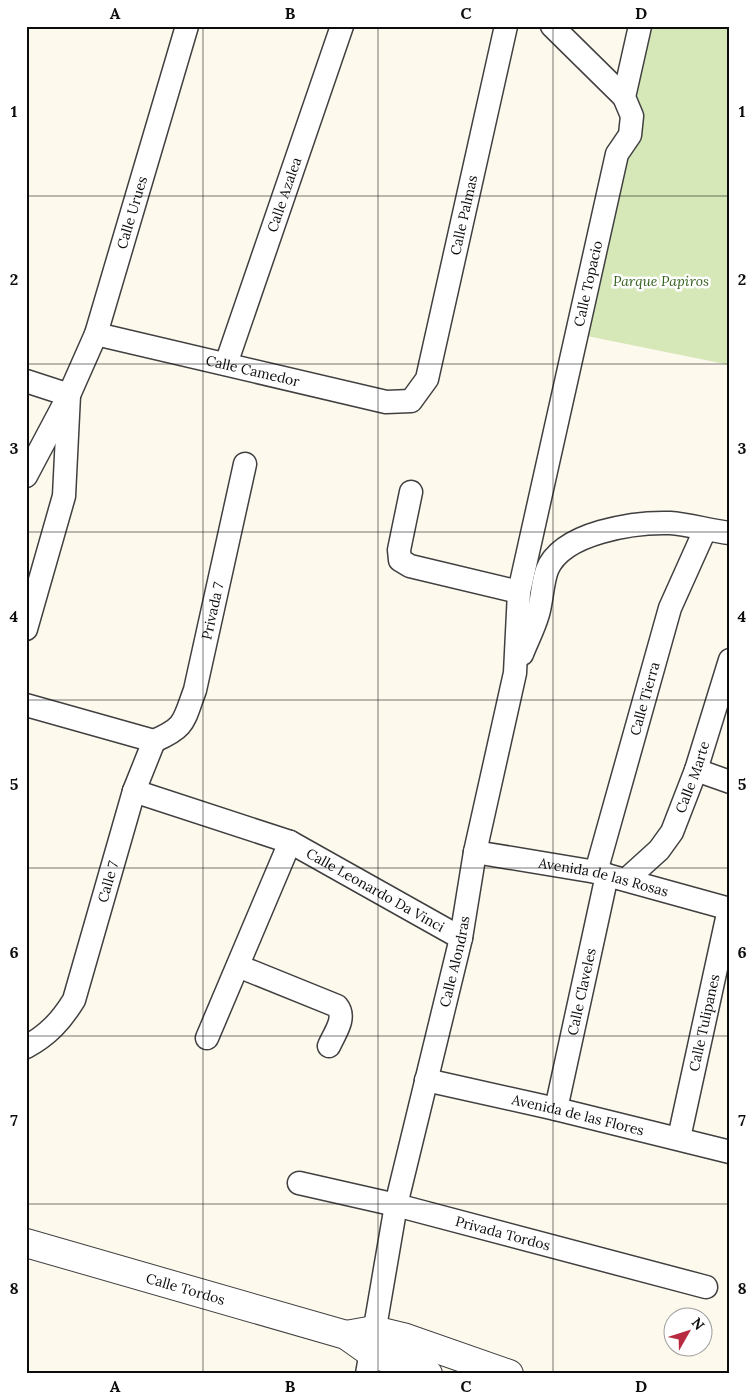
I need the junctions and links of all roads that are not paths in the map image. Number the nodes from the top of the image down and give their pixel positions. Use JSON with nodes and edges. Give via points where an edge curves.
{"nodes":[{"id":1,"x":187,"y":26,"type":"edge"},
{"id":2,"x":342,"y":26,"type":"edge"},
{"id":3,"x":506,"y":26,"type":"edge"},
{"id":4,"x":552,"y":26,"type":"edge"},
{"id":5,"x":640,"y":26,"type":"edge"},
{"id":6,"x":624,"y":97,"type":"junction"},
{"id":7,"x":96,"y":334,"type":"junction"},
{"id":8,"x":226,"y":364,"type":"junction"},
{"id":9,"x":26,"y":381,"type":"edge"},
{"id":10,"x":69,"y":395,"type":"junction"},
{"id":11,"x":411,"y":401,"type":"joint"},
{"id":12,"x":245,"y":464,"type":"dead end"},
{"id":13,"x":26,"y":476,"type":"edge"},
{"id":14,"x":411,"y":492,"type":"dead end"},
{"id":15,"x":705,"y":530,"type":"junction"},
{"id":16,"x":730,"y":533,"type":"edge"},
{"id":17,"x":529,"y":545,"type":"joint"},
{"id":18,"x":519,"y":592,"type":"junction"},
{"id":19,"x":26,"y":629,"type":"edge"},
{"id":20,"x":730,"y":660,"type":"edge"},
{"id":21,"x":515,"y":673,"type":"junction"},
{"id":22,"x":26,"y":706,"type":"edge"},
{"id":23,"x":154,"y":741,"type":"junction"},
{"id":24,"x":696,"y":770,"type":"junction"},
{"id":25,"x":730,"y":782,"type":"edge"},
{"id":26,"x":134,"y":791,"type":"junction"},
{"id":27,"x":290,"y":842,"type":"junction"},
{"id":28,"x":475,"y":852,"type":"junction"},
{"id":29,"x":610,"y":875,"type":"junction"},
{"id":30,"x":729,"y":909,"type":"edge"},
{"id":31,"x":461,"y":938,"type":"junction"},
{"id":32,"x":238,"y":966,"type":"junction"},
{"id":33,"x":207,"y":1038,"type":"dead end"},
{"id":34,"x":329,"y":1046,"type":"dead end"},
{"id":35,"x":26,"y":1047,"type":"edge"},
{"id":36,"x":426,"y":1080,"type":"junction"},
{"id":37,"x":556,"y":1109,"type":"junction"},
{"id":38,"x":679,"y":1138,"type":"junction"},
{"id":39,"x":730,"y":1152,"type":"edge"},
{"id":40,"x":299,"y":1183,"type":"dead end"},
{"id":41,"x":396,"y":1205,"type":"junction"},
{"id":42,"x":26,"y":1243,"type":"edge"},
{"id":43,"x":706,"y":1287,"type":"dead end"},
{"id":44,"x":371,"y":1352,"type":"edge"},
{"id":45,"x":428,"y":1374,"type":"edge"},
{"id":46,"x":509,"y":1374,"type":"edge"}],
"edges":[{"from":1,"to":7,"type":"street","name":"Calle Urues"},
{"from":2,"to":8,"type":"street","name":"Calle Azalea"},
{"from":3,"to":11,"type":"street","name":"Calle Palmas","via":[[427,379]]},
{"from":4,"to":6,"type":"street"},
{"from":5,"to":6,"type":"street"},
{"from":6,"to":17,"type":"street","name":"Calle Topacio","via":[[632,116],[630,135],[617,154]]},
{"from":7,"to":8,"type":"street","name":"Calle Camedor"},
{"from":7,"to":10,"type":"street","name":"Calle Urues"},
{"from":8,"to":11,"type":"street","name":"Calle Camedor","via":[[386,402]]},
{"from":9,"to":10,"type":"street"},
{"from":10,"to":13,"type":"street","name":"Calle Urues"},
{"from":10,"to":19,"type":"street","name":"Calle Urues","via":[[64,496]]},
{"from":12,"to":23,"type":"street","name":"Privada 7","via":[[195,690],[182,725]]},
{"from":14,"to":18,"type":"street","via":[[399,550],[400,560],[410,566]]},
{"from":15,"to":16,"type":"street"},
{"from":15,"to":21,"type":"street","via":[[671,523],[631,525],[578,540],[562,551],[548,568],[538,614]]},
{"from":15,"to":29,"type":"street","name":"Calle Tierra","via":[[670,608]]},
{"from":17,"to":18,"type":"street","name":"Calle Alondras"},
{"from":18,"to":21,"type":"street","name":"Calle Alondras"},
{"from":20,"to":24,"type":"street","name":"Calle Marte"},
{"from":21,"to":28,"type":"street","name":"Calle Alondras"},
{"from":22,"to":23,"type":"street"},
{"from":23,"to":26,"type":"street","name":"Calle 7"},
{"from":24,"to":25,"type":"street"},
{"from":24,"to":29,"type":"street","name":"Calle Marte","via":[[672,832],[659,850]]},
{"from":26,"to":27,"type":"street","name":"Calle Leonardo Da Vinci"},
{"from":26,"to":35,"type":"street","name":"Calle 7","via":[[74,1000],[61,1021]]},
{"from":27,"to":31,"type":"street","name":"Calle Leonardo Da Vinci"},
{"from":27,"to":32,"type":"street","name":"Calle Leonardo Da Vinci"},
{"from":28,"to":29,"type":"street","name":"Avenida de las Rosas"},
{"from":28,"to":31,"type":"street","name":"Calle Alondras"},
{"from":29,"to":30,"type":"street","name":"Avenida de las Rosas"},
{"from":29,"to":37,"type":"street","name":"Calle Claveles"},
{"from":30,"to":38,"type":"street","name":"Calle Tulipanes"},
{"from":31,"to":36,"type":"street","name":"Calle Alondras"},
{"from":32,"to":33,"type":"street","name":"Calle Leonardo Da Vinci"},
{"from":32,"to":34,"type":"street","via":[[337,1006],[342,1017]]},
{"from":36,"to":37,"type":"street","name":"Avenida de las Flores"},
{"from":36,"to":41,"type":"street","name":"Calle Alondras"},
{"from":37,"to":38,"type":"street","name":"Avenida de las Flores"},
{"from":38,"to":39,"type":"street","name":"Avenida de las Flores"},
{"from":40,"to":41,"type":"street","name":"Privada Tordos"},
{"from":41,"to":43,"type":"street","name":"Privada Tordos"},
{"from":41,"to":44,"type":"street","name":"Calle Alondras"},
{"from":42,"to":44,"type":"street","name":"Calle Tordos","via":[[346,1335]]},
{"from":44,"to":45,"type":"street"},
{"from":44,"to":46,"type":"street","name":"Calle Tordos","via":[[403,1337]]}]}
